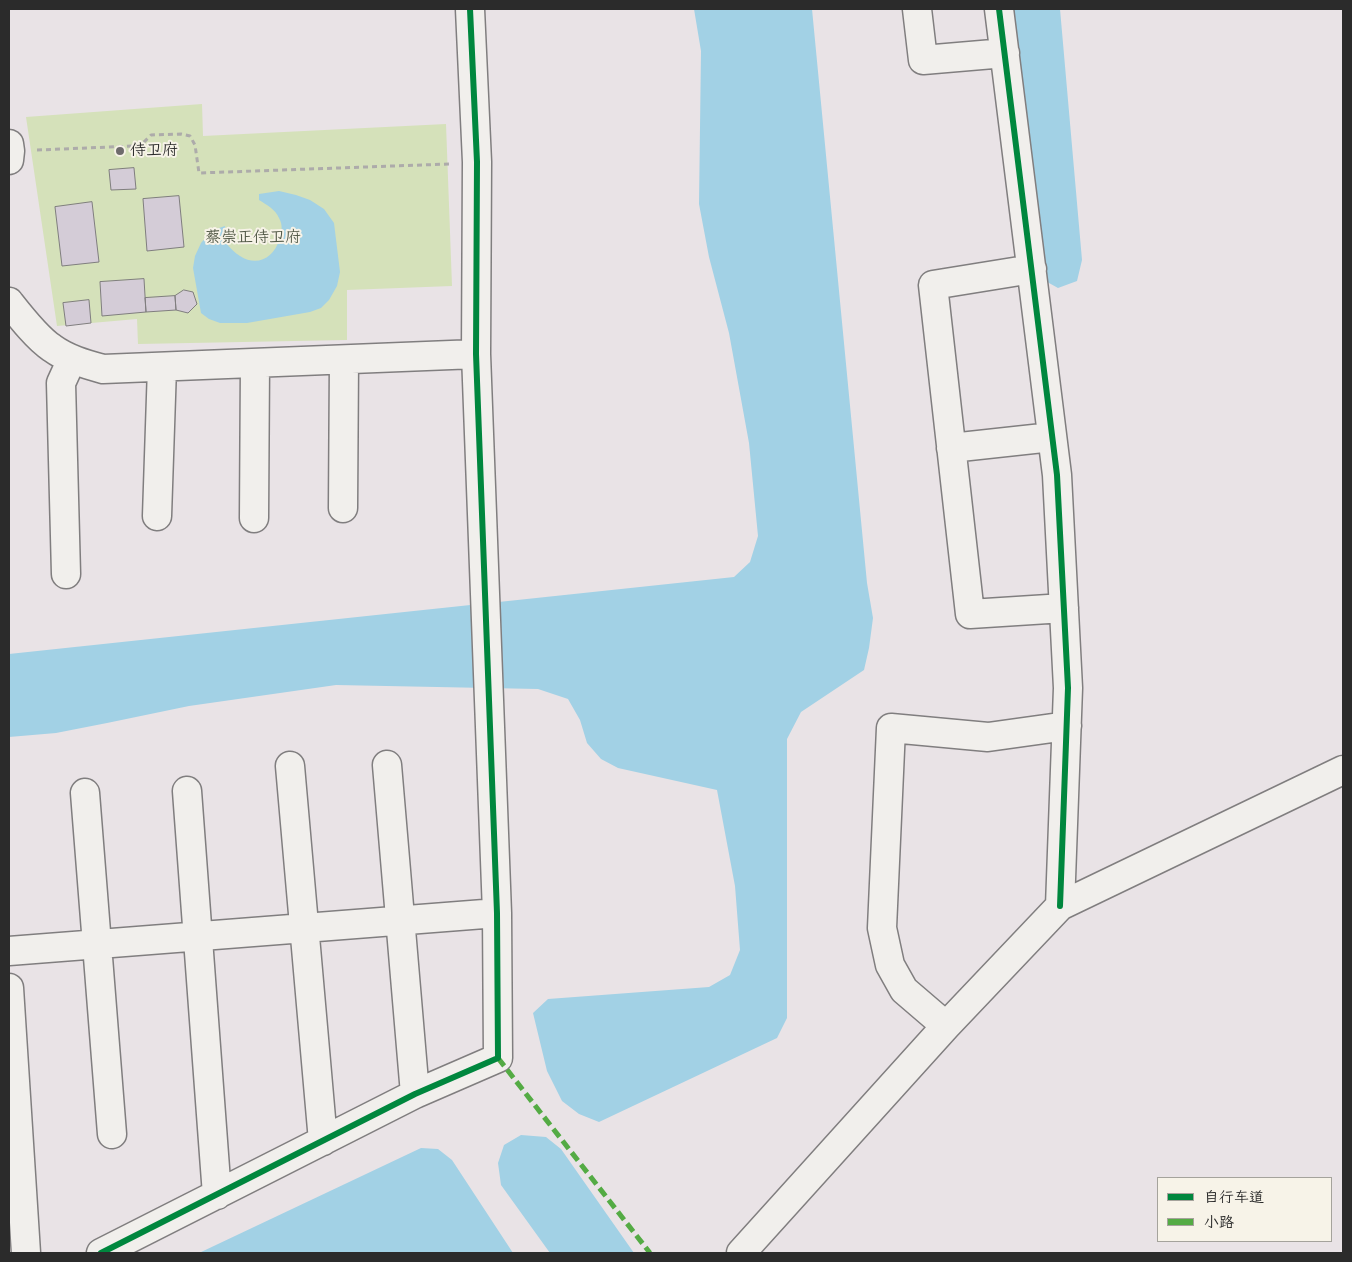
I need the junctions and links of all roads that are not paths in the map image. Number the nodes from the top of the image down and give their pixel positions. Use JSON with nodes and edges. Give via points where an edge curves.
{"nodes":[{"id":1,"x":470,"y":9,"type":"edge"},
{"id":2,"x":917,"y":9,"type":"edge"},
{"id":3,"x":1000,"y":9,"type":"edge"},
{"id":4,"x":1005,"y":53,"type":"junction"},
{"id":5,"x":1032,"y":270,"type":"junction"},
{"id":6,"x":9,"y":302,"type":"edge"},
{"id":7,"x":476,"y":354,"type":"junction"},
{"id":8,"x":72,"y":359,"type":"junction"},
{"id":9,"x":344,"y":360,"type":"junction"},
{"id":10,"x":255,"y":363,"type":"junction"},
{"id":11,"x":162,"y":367,"type":"junction"},
{"id":12,"x":1052,"y":437,"type":"junction"},
{"id":13,"x":951,"y":448,"type":"junction"},
{"id":14,"x":343,"y":508,"type":"dead end"},
{"id":15,"x":157,"y":516,"type":"dead end"},
{"id":16,"x":254,"y":518,"type":"dead end"},
{"id":17,"x":66,"y":574,"type":"dead end"},
{"id":18,"x":1064,"y":608,"type":"junction"},
{"id":19,"x":1067,"y":726,"type":"junction"},
{"id":20,"x":290,"y":766,"type":"dead end"},
{"id":21,"x":387,"y":766,"type":"dead end"},
{"id":22,"x":1343,"y":770,"type":"edge"},
{"id":23,"x":187,"y":791,"type":"dead end"},
{"id":24,"x":85,"y":794,"type":"dead end"},
{"id":25,"x":1060,"y":906,"type":"junction"},
{"id":26,"x":497,"y":913,"type":"junction"},
{"id":27,"x":400,"y":921,"type":"junction"},
{"id":28,"x":304,"y":928,"type":"junction"},
{"id":29,"x":198,"y":937,"type":"junction"},
{"id":30,"x":97,"y":944,"type":"junction"},
{"id":31,"x":9,"y":951,"type":"edge"},
{"id":32,"x":9,"y":988,"type":"edge"},
{"id":33,"x":946,"y":1026,"type":"junction"},
{"id":34,"x":415,"y":1094,"type":"junction"},
{"id":35,"x":112,"y":1134,"type":"dead end"},
{"id":36,"x":323,"y":1141,"type":"junction"},
{"id":37,"x":217,"y":1195,"type":"junction"},
{"id":38,"x":26,"y":1253,"type":"edge"},
{"id":39,"x":101,"y":1253,"type":"edge"},
{"id":40,"x":741,"y":1253,"type":"edge"}],
"edges":[{"from":1,"to":7,"type":"street","via":[[477,162]]},
{"from":2,"to":4,"type":"street","via":[[923,60]]},
{"from":3,"to":4,"type":"street"},
{"from":4,"to":5,"type":"street"},
{"from":5,"to":12,"type":"street"},
{"from":5,"to":13,"type":"street","via":[[933,285]]},
{"from":6,"to":8,"type":"street","via":[[51,348]]},
{"from":7,"to":9,"type":"street"},
{"from":7,"to":26,"type":"street"},
{"from":8,"to":11,"type":"street","via":[[103,369]]},
{"from":8,"to":17,"type":"street","via":[[61,383]]},
{"from":9,"to":10,"type":"street"},
{"from":9,"to":14,"type":"street"},
{"from":10,"to":11,"type":"street"},
{"from":10,"to":16,"type":"street"},
{"from":11,"to":15,"type":"street"},
{"from":12,"to":13,"type":"street"},
{"from":12,"to":18,"type":"street"},
{"from":13,"to":18,"type":"street","via":[[970,614]]},
{"from":18,"to":19,"type":"street"},
{"from":19,"to":25,"type":"street"},
{"from":19,"to":33,"type":"street","via":[[988,737],[891,728],[882,928],[890,965],[904,990]]},
{"from":20,"to":28,"type":"street"},
{"from":21,"to":27,"type":"street"},
{"from":22,"to":25,"type":"street"},
{"from":23,"to":29,"type":"street"},
{"from":24,"to":30,"type":"street"},
{"from":25,"to":33,"type":"street"},
{"from":26,"to":27,"type":"street"},
{"from":26,"to":34,"type":"street","via":[[498,1058]]},
{"from":27,"to":28,"type":"street"},
{"from":27,"to":34,"type":"street"},
{"from":28,"to":29,"type":"street"},
{"from":28,"to":36,"type":"street"},
{"from":29,"to":30,"type":"street"},
{"from":29,"to":37,"type":"street"},
{"from":30,"to":31,"type":"street"},
{"from":30,"to":35,"type":"street"},
{"from":32,"to":38,"type":"street"},
{"from":33,"to":40,"type":"street"},
{"from":34,"to":36,"type":"street"},
{"from":36,"to":37,"type":"street"},
{"from":37,"to":39,"type":"street"}]}
